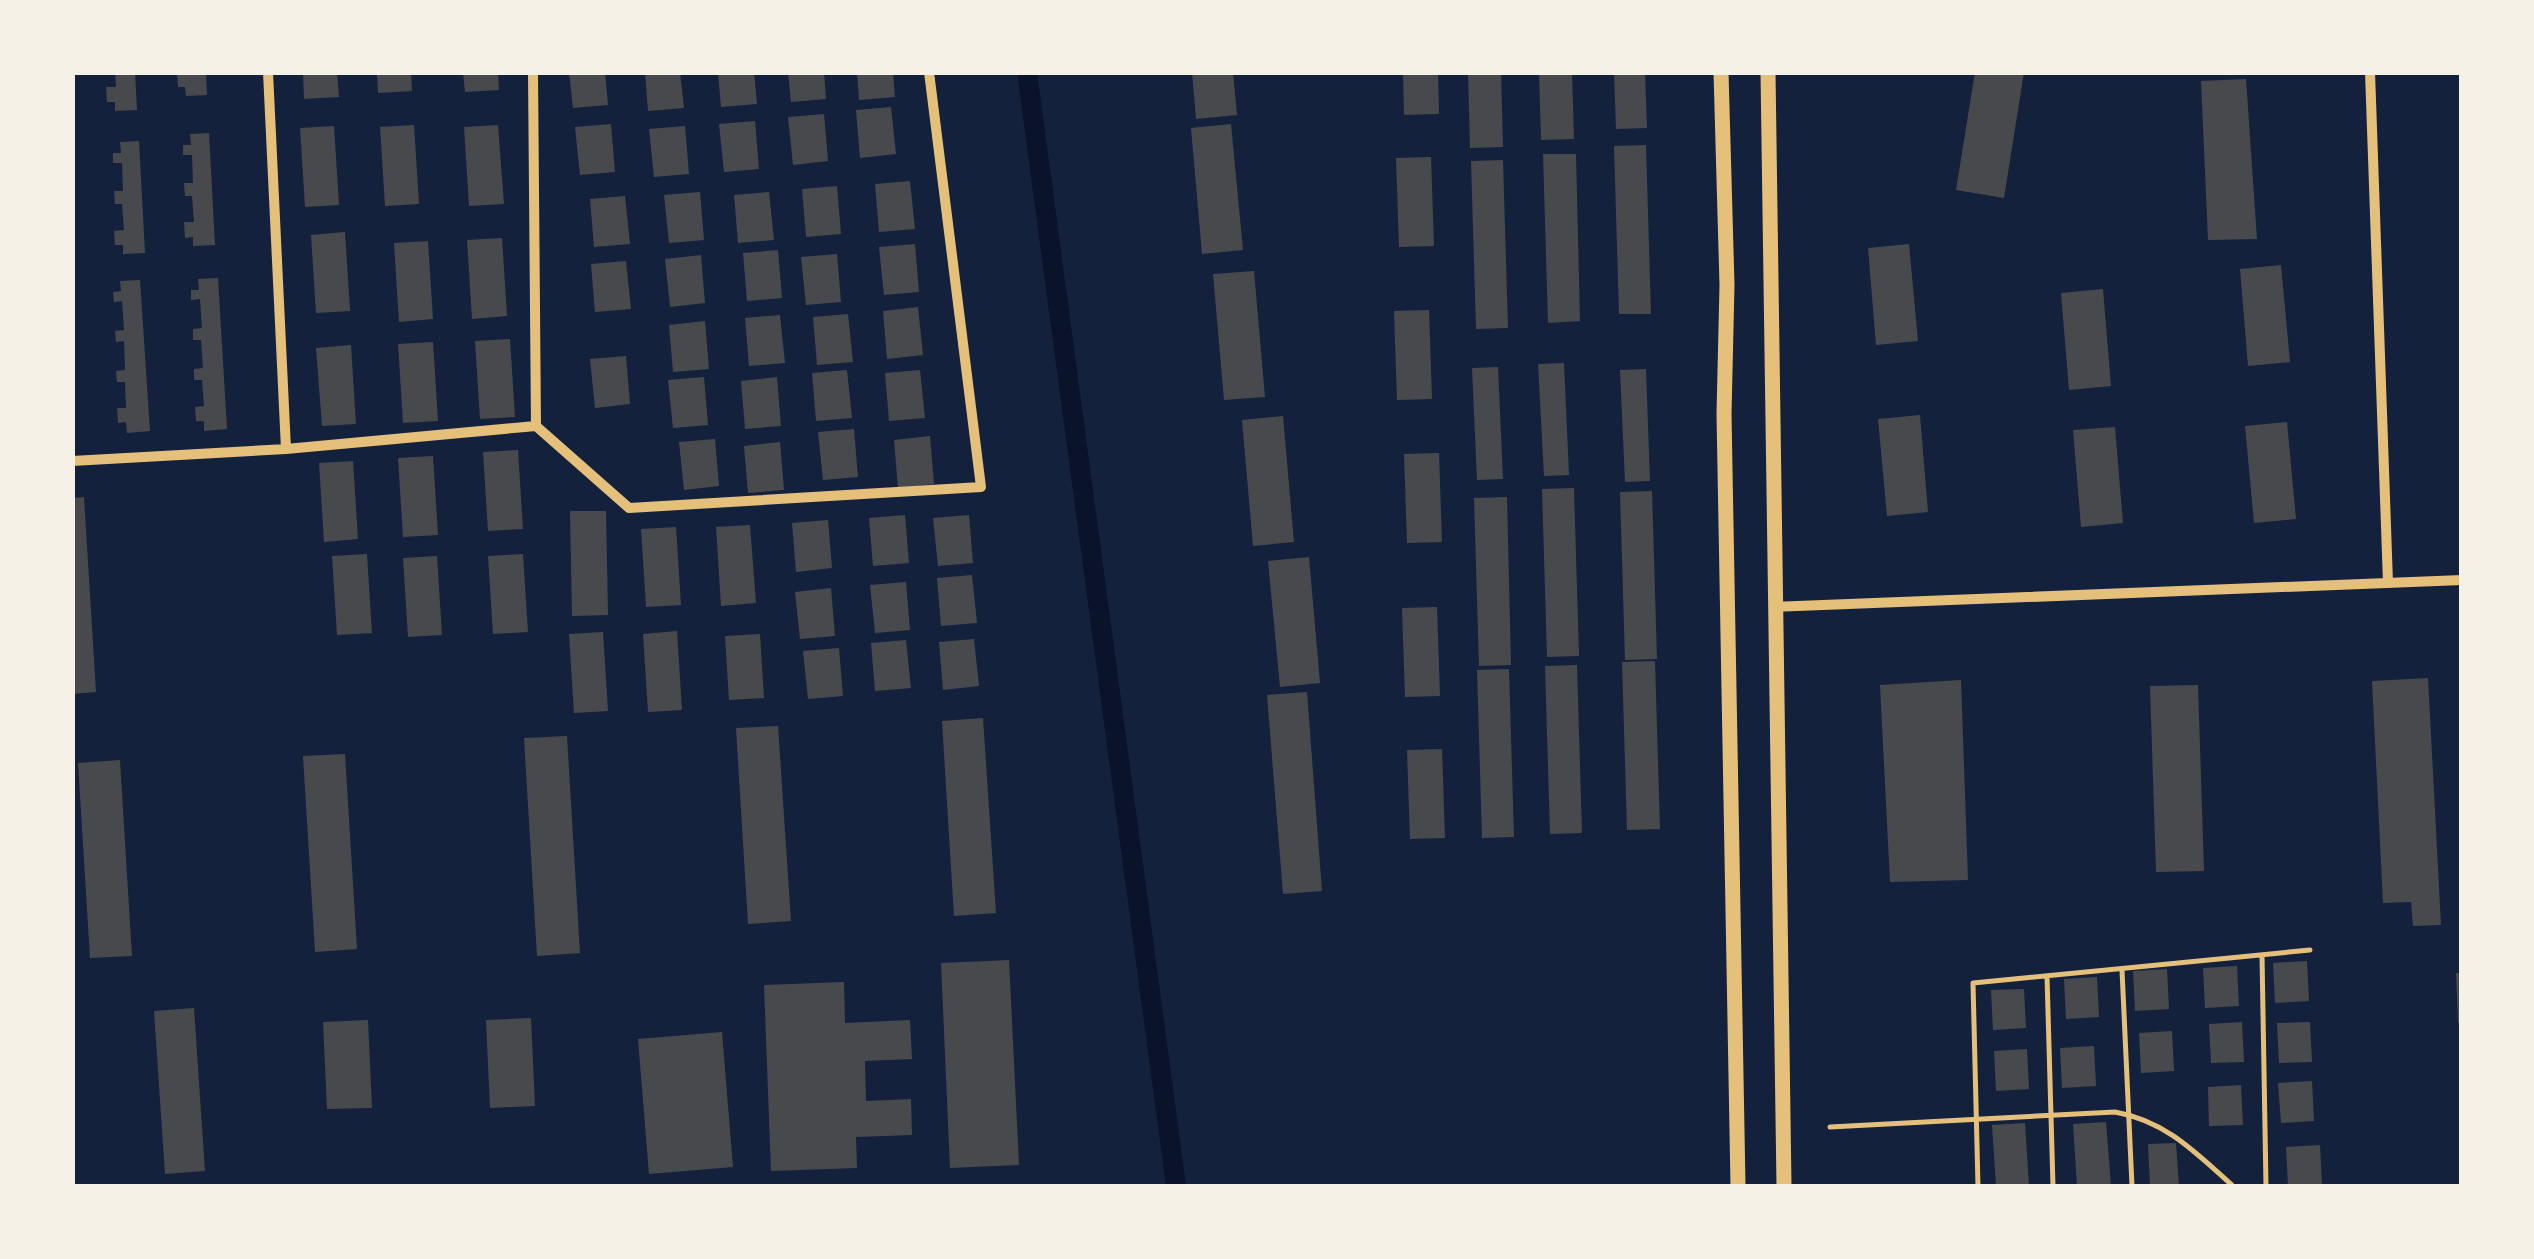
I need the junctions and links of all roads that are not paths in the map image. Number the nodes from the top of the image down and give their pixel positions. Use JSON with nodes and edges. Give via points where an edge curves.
{"nodes":[{"id":1,"x":268,"y":72,"type":"edge"},
{"id":2,"x":533,"y":72,"type":"edge"},
{"id":3,"x":929,"y":72,"type":"edge"},
{"id":4,"x":1721,"y":72,"type":"edge"},
{"id":5,"x":1768,"y":72,"type":"edge"},
{"id":6,"x":2370,"y":72,"type":"edge"},
{"id":7,"x":536,"y":426,"type":"junction"},
{"id":8,"x":286,"y":449,"type":"junction"},
{"id":9,"x":72,"y":461,"type":"edge"},
{"id":10,"x":2462,"y":580,"type":"edge"},
{"id":11,"x":2388,"y":583,"type":"junction"},
{"id":12,"x":1774,"y":607,"type":"junction"},
{"id":13,"x":2310,"y":950,"type":"dead end"},
{"id":14,"x":2262,"y":955,"type":"junction"},
{"id":15,"x":2122,"y":969,"type":"junction"},
{"id":16,"x":2047,"y":976,"type":"junction"},
{"id":17,"x":2128,"y":1115,"type":"junction"},
{"id":18,"x":2050,"y":1116,"type":"junction"},
{"id":19,"x":1977,"y":1120,"type":"junction"},
{"id":20,"x":1830,"y":1127,"type":"dead end"},
{"id":21,"x":1738,"y":1186,"type":"edge"},
{"id":22,"x":1784,"y":1186,"type":"edge"},
{"id":23,"x":1978,"y":1186,"type":"edge"},
{"id":24,"x":2053,"y":1186,"type":"edge"},
{"id":25,"x":2132,"y":1186,"type":"edge"},
{"id":26,"x":2233,"y":1186,"type":"edge"},
{"id":27,"x":2266,"y":1186,"type":"edge"}],
"edges":[{"from":1,"to":8,"type":"street"},
{"from":2,"to":7,"type":"street"},
{"from":3,"to":7,"type":"street","via":[[980,487],[630,508]]},
{"from":4,"to":21,"type":"main road"},
{"from":5,"to":12,"type":"main road"},
{"from":6,"to":11,"type":"street"},
{"from":7,"to":8,"type":"street"},
{"from":8,"to":9,"type":"street"},
{"from":10,"to":11,"type":"street"},
{"from":11,"to":12,"type":"street"},
{"from":12,"to":22,"type":"main road"},
{"from":13,"to":14,"type":"lane"},
{"from":14,"to":15,"type":"lane"},
{"from":14,"to":27,"type":"lane"},
{"from":15,"to":16,"type":"lane"},
{"from":15,"to":17,"type":"lane"},
{"from":16,"to":18,"type":"lane"},
{"from":16,"to":19,"type":"lane","via":[[1973,983]]},
{"from":17,"to":18,"type":"lane"},
{"from":17,"to":25,"type":"lane"},
{"from":17,"to":26,"type":"lane","via":[[2187,1145]]},
{"from":18,"to":19,"type":"lane"},
{"from":18,"to":24,"type":"lane"},
{"from":19,"to":20,"type":"lane"},
{"from":19,"to":23,"type":"lane"}]}
